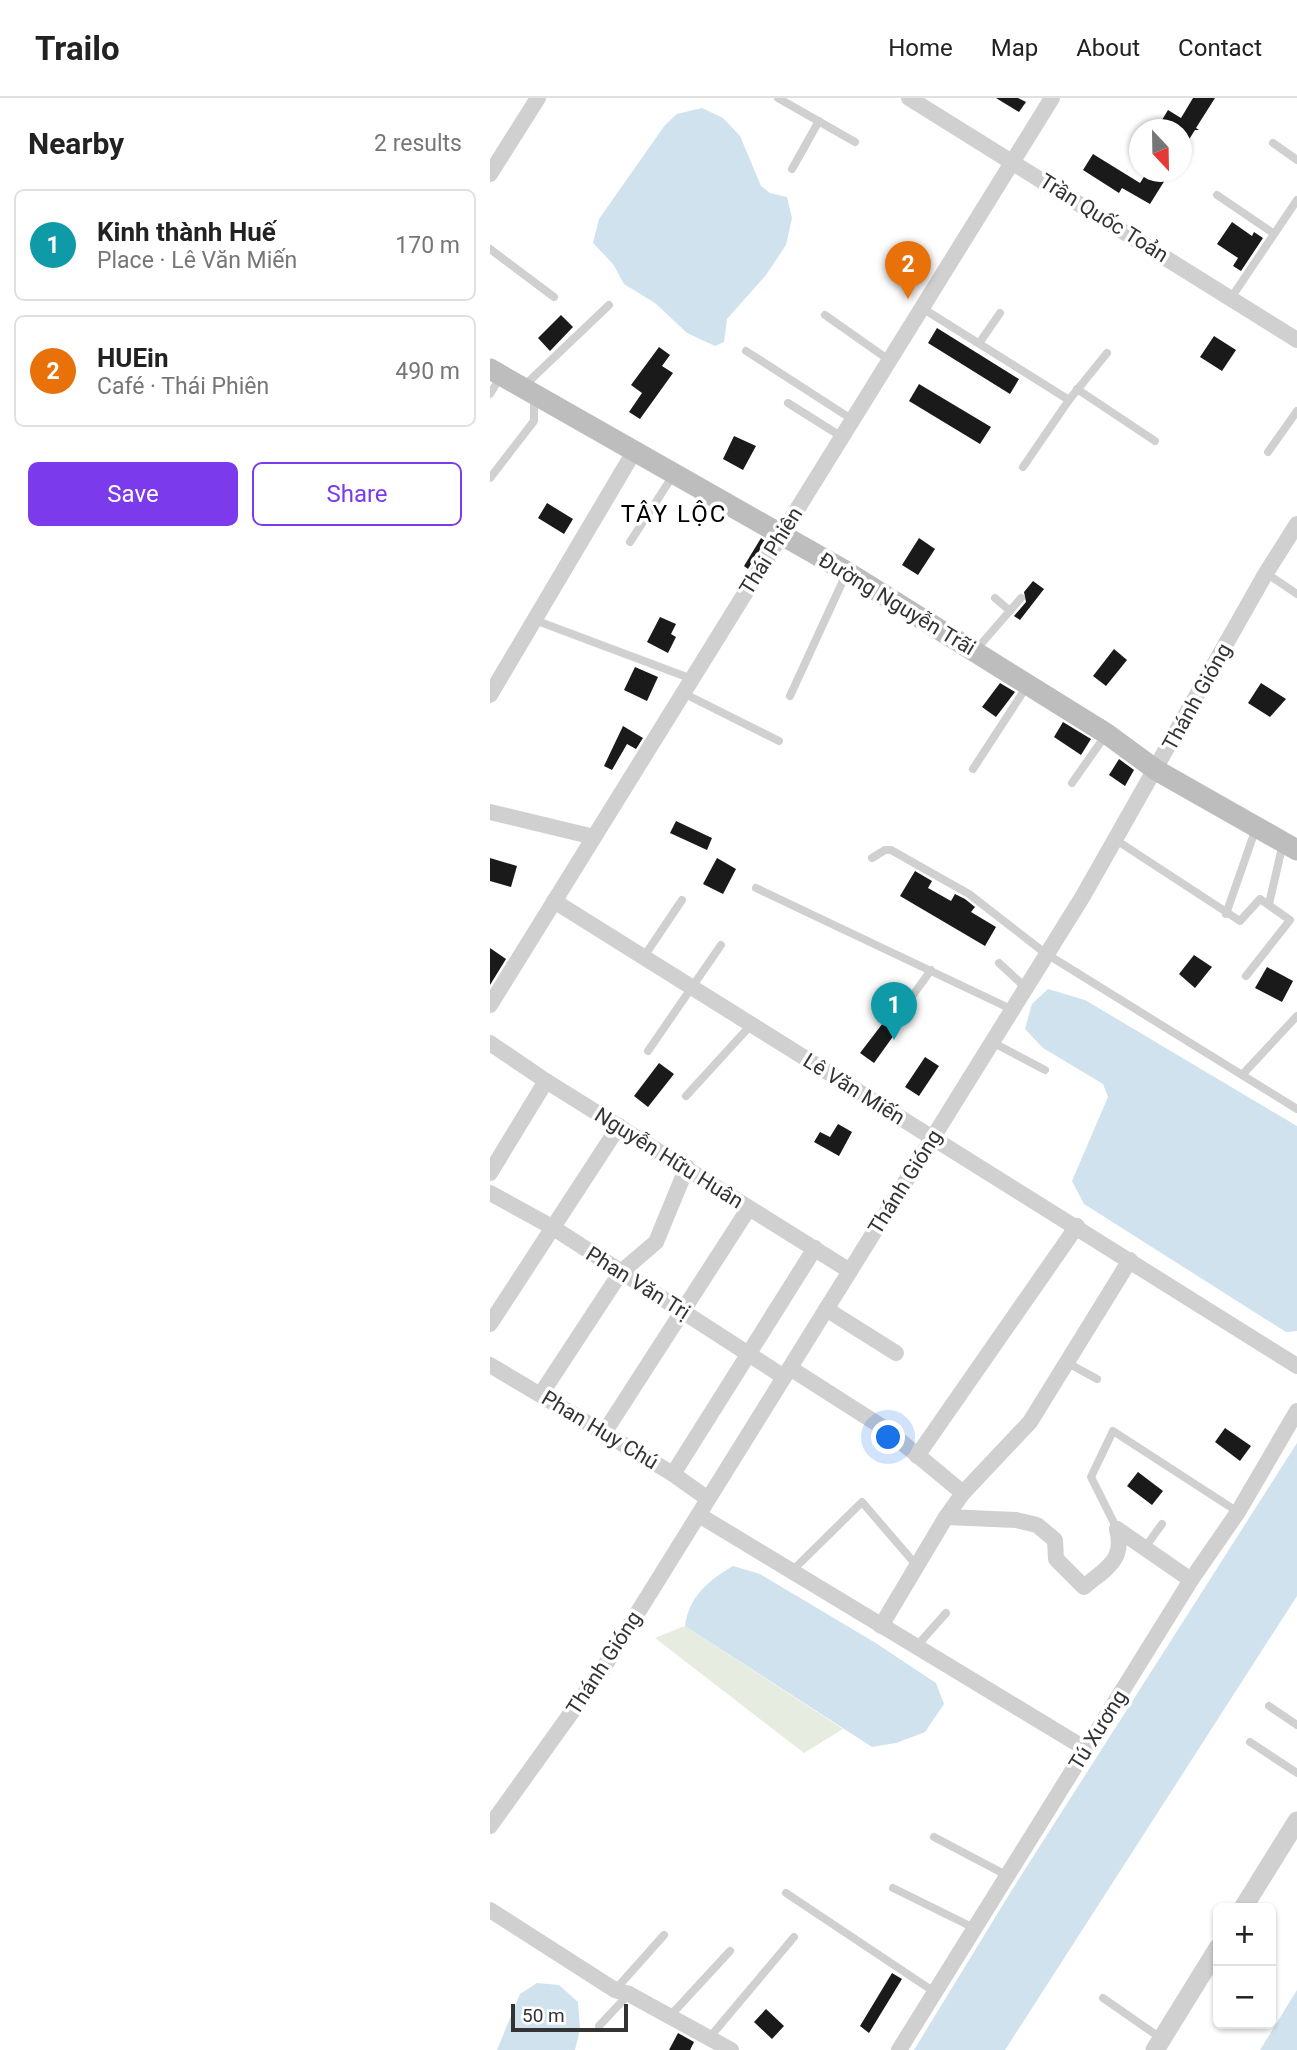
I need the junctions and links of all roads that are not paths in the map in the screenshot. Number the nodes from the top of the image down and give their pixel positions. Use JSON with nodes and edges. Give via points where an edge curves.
{"nodes":[{"id":1,"x":538,"y":98,"type":"edge"},
{"id":2,"x":778,"y":98,"type":"edge"},
{"id":3,"x":909,"y":98,"type":"edge"},
{"id":4,"x":1048,"y":99,"type":"edge"},
{"id":5,"x":819,"y":121,"type":"junction"},
{"id":6,"x":855,"y":142,"type":"dead end"},
{"id":7,"x":1273,"y":143,"type":"dead end"},
{"id":8,"x":1297,"y":160,"type":"edge"},
{"id":9,"x":1013,"y":161,"type":"junction"},
{"id":10,"x":792,"y":169,"type":"dead end"},
{"id":11,"x":491,"y":171,"type":"edge"},
{"id":12,"x":1217,"y":195,"type":"dead end"},
{"id":13,"x":1297,"y":200,"type":"edge"},
{"id":14,"x":1273,"y":233,"type":"junction"},
{"id":15,"x":490,"y":249,"type":"edge"},
{"id":16,"x":554,"y":297,"type":"dead end"},
{"id":17,"x":1231,"y":298,"type":"junction"},
{"id":18,"x":609,"y":305,"type":"dead end"},
{"id":19,"x":922,"y":308,"type":"junction"},
{"id":20,"x":1000,"y":313,"type":"dead end"},
{"id":21,"x":825,"y":315,"type":"dead end"},
{"id":22,"x":1297,"y":340,"type":"edge"},
{"id":23,"x":980,"y":342,"type":"junction"},
{"id":24,"x":746,"y":351,"type":"dead end"},
{"id":25,"x":1107,"y":353,"type":"dead end"},
{"id":26,"x":889,"y":360,"type":"junction"},
{"id":27,"x":494,"y":380,"type":"edge"},
{"id":28,"x":1077,"y":389,"type":"junction"},
{"id":29,"x":528,"y":392,"type":"junction"},
{"id":30,"x":1069,"y":400,"type":"junction"},
{"id":31,"x":788,"y":402,"type":"dead end"},
{"id":32,"x":1297,"y":411,"type":"edge"},
{"id":33,"x":853,"y":420,"type":"junction"},
{"id":34,"x":842,"y":437,"type":"junction"},
{"id":35,"x":1155,"y":441,"type":"dead end"},
{"id":36,"x":635,"y":450,"type":"junction"},
{"id":37,"x":1268,"y":452,"type":"dead end"},
{"id":38,"x":1023,"y":467,"type":"dead end"},
{"id":39,"x":674,"y":473,"type":"junction"},
{"id":40,"x":490,"y":478,"type":"edge"},
{"id":41,"x":1297,"y":524,"type":"edge"},
{"id":42,"x":782,"y":534,"type":"junction"},
{"id":43,"x":630,"y":542,"type":"dead end"},
{"id":44,"x":847,"y":572,"type":"junction"},
{"id":45,"x":1266,"y":573,"type":"junction"},
{"id":46,"x":1297,"y":594,"type":"edge"},
{"id":47,"x":995,"y":598,"type":"dead end"},
{"id":48,"x":1021,"y":598,"type":"dead end"},
{"id":49,"x":1010,"y":611,"type":"junction"},
{"id":50,"x":532,"y":620,"type":"junction"},
{"id":51,"x":975,"y":651,"type":"junction"},
{"id":52,"x":1028,"y":684,"type":"junction"},
{"id":53,"x":688,"y":686,"type":"junction"},
{"id":54,"x":490,"y":695,"type":"edge"},
{"id":55,"x":790,"y":696,"type":"dead end"},
{"id":56,"x":1107,"y":734,"type":"junction"},
{"id":57,"x":779,"y":741,"type":"dead end"},
{"id":58,"x":973,"y":769,"type":"dead end"},
{"id":59,"x":1156,"y":770,"type":"junction"},
{"id":60,"x":1072,"y":783,"type":"dead end"},
{"id":61,"x":490,"y":811,"type":"edge"},
{"id":62,"x":1257,"y":826,"type":"junction"},
{"id":63,"x":594,"y":837,"type":"junction"},
{"id":64,"x":1116,"y":840,"type":"junction"},
{"id":65,"x":1290,"y":846,"type":"edge"},
{"id":66,"x":872,"y":858,"type":"dead end"},
{"id":67,"x":756,"y":888,"type":"dead end"},
{"id":68,"x":682,"y":900,"type":"dead end"},
{"id":69,"x":554,"y":901,"type":"junction"},
{"id":70,"x":1269,"y":904,"type":"junction"},
{"id":71,"x":1226,"y":914,"type":"junction"},
{"id":72,"x":722,"y":944,"type":"dead end"},
{"id":73,"x":1045,"y":953,"type":"junction"},
{"id":74,"x":643,"y":958,"type":"junction"},
{"id":75,"x":999,"y":963,"type":"dead end"},
{"id":76,"x":931,"y":971,"type":"junction"},
{"id":77,"x":1246,"y":976,"type":"dead end"},
{"id":78,"x":1025,"y":988,"type":"junction"},
{"id":79,"x":692,"y":989,"type":"junction"},
{"id":80,"x":490,"y":1004,"type":"edge"},
{"id":81,"x":1011,"y":1009,"type":"junction"},
{"id":82,"x":1297,"y":1016,"type":"edge"},
{"id":83,"x":895,"y":1020,"type":"dead end"},
{"id":84,"x":750,"y":1026,"type":"junction"},
{"id":85,"x":992,"y":1041,"type":"junction"},
{"id":86,"x":490,"y":1043,"type":"edge"},
{"id":87,"x":648,"y":1051,"type":"dead end"},
{"id":88,"x":1045,"y":1070,"type":"dead end"},
{"id":89,"x":1242,"y":1075,"type":"junction"},
{"id":90,"x":546,"y":1082,"type":"junction"},
{"id":91,"x":686,"y":1096,"type":"dead end"},
{"id":92,"x":1297,"y":1109,"type":"edge"},
{"id":93,"x":619,"y":1126,"type":"junction"},
{"id":94,"x":932,"y":1138,"type":"junction"},
{"id":95,"x":687,"y":1167,"type":"junction"},
{"id":96,"x":490,"y":1173,"type":"edge"},
{"id":97,"x":490,"y":1192,"type":"edge"},
{"id":98,"x":749,"y":1208,"type":"junction"},
{"id":99,"x":1077,"y":1226,"type":"junction"},
{"id":100,"x":552,"y":1227,"type":"junction"},
{"id":101,"x":815,"y":1248,"type":"junction"},
{"id":102,"x":1130,"y":1260,"type":"junction"},
{"id":103,"x":850,"y":1270,"type":"junction"},
{"id":104,"x":621,"y":1272,"type":"junction"},
{"id":105,"x":826,"y":1310,"type":"junction"},
{"id":106,"x":683,"y":1311,"type":"junction"},
{"id":107,"x":490,"y":1324,"type":"edge"},
{"id":108,"x":896,"y":1353,"type":"dead end"},
{"id":109,"x":750,"y":1354,"type":"junction"},
{"id":110,"x":1066,"y":1362,"type":"junction"},
{"id":111,"x":490,"y":1365,"type":"edge"},
{"id":112,"x":1297,"y":1366,"type":"edge"},
{"id":113,"x":787,"y":1372,"type":"junction"},
{"id":114,"x":1097,"y":1379,"type":"dead end"},
{"id":115,"x":541,"y":1394,"type":"junction"},
{"id":116,"x":1297,"y":1410,"type":"edge"},
{"id":117,"x":604,"y":1433,"type":"junction"},
{"id":118,"x":917,"y":1456,"type":"junction"},
{"id":119,"x":673,"y":1474,"type":"junction"},
{"id":120,"x":963,"y":1493,"type":"junction"},
{"id":121,"x":708,"y":1499,"type":"junction"},
{"id":122,"x":1238,"y":1512,"type":"junction"},
{"id":123,"x":699,"y":1515,"type":"junction"},
{"id":124,"x":946,"y":1517,"type":"junction"},
{"id":125,"x":1162,"y":1524,"type":"dead end"},
{"id":126,"x":1117,"y":1529,"type":"junction"},
{"id":127,"x":1144,"y":1549,"type":"junction"},
{"id":128,"x":917,"y":1566,"type":"junction"},
{"id":129,"x":793,"y":1570,"type":"junction"},
{"id":130,"x":1191,"y":1580,"type":"junction"},
{"id":131,"x":946,"y":1613,"type":"dead end"},
{"id":132,"x":881,"y":1626,"type":"junction"},
{"id":133,"x":915,"y":1648,"type":"junction"},
{"id":134,"x":1269,"y":1706,"type":"dead end"},
{"id":135,"x":1297,"y":1725,"type":"edge"},
{"id":136,"x":1250,"y":1742,"type":"dead end"},
{"id":137,"x":1086,"y":1749,"type":"junction"},
{"id":138,"x":1297,"y":1773,"type":"edge"},
{"id":139,"x":1297,"y":1821,"type":"edge"},
{"id":140,"x":490,"y":1826,"type":"edge"},
{"id":141,"x":934,"y":1837,"type":"dead end"},
{"id":142,"x":1008,"y":1876,"type":"junction"},
{"id":143,"x":892,"y":1888,"type":"dead end"},
{"id":144,"x":786,"y":1893,"type":"dead end"},
{"id":145,"x":1246,"y":1903,"type":"edge"},
{"id":146,"x":490,"y":1910,"type":"edge"},
{"id":147,"x":974,"y":1928,"type":"junction"},
{"id":148,"x":664,"y":1935,"type":"dead end"},
{"id":149,"x":794,"y":1937,"type":"dead end"},
{"id":150,"x":730,"y":1951,"type":"dead end"},
{"id":151,"x":1213,"y":1956,"type":"edge"},
{"id":152,"x":622,"y":1992,"type":"junction"},
{"id":153,"x":933,"y":1992,"type":"junction"},
{"id":154,"x":1103,"y":1997,"type":"dead end"},
{"id":155,"x":670,"y":2016,"type":"junction"},
{"id":156,"x":599,"y":2026,"type":"dead end"},
{"id":157,"x":710,"y":2037,"type":"junction"},
{"id":158,"x":1158,"y":2044,"type":"edge"},
{"id":159,"x":730,"y":2050,"type":"edge"},
{"id":160,"x":899,"y":2050,"type":"edge"}],
"edges":[{"from":1,"to":11,"type":"street"},
{"from":2,"to":5,"type":"lane"},
{"from":3,"to":9,"type":"street","name":"Trần Quốc Toản"},
{"from":4,"to":9,"type":"street","name":"Thái Phiên"},
{"from":5,"to":6,"type":"lane"},
{"from":5,"to":10,"type":"lane"},
{"from":7,"to":8,"type":"lane"},
{"from":9,"to":17,"type":"street","name":"Trần Quốc Toản"},
{"from":9,"to":19,"type":"street","name":"Thái Phiên"},
{"from":12,"to":14,"type":"lane"},
{"from":13,"to":14,"type":"lane"},
{"from":14,"to":17,"type":"lane"},
{"from":15,"to":16,"type":"lane"},
{"from":17,"to":22,"type":"street","name":"Trần Quốc Toản"},
{"from":18,"to":29,"type":"lane"},
{"from":19,"to":23,"type":"lane"},
{"from":19,"to":26,"type":"street","name":"Thái Phiên"},
{"from":20,"to":23,"type":"lane"},
{"from":21,"to":26,"type":"lane"},
{"from":23,"to":30,"type":"lane"},
{"from":24,"to":33,"type":"lane"},
{"from":25,"to":28,"type":"lane"},
{"from":26,"to":33,"type":"street","name":"Thái Phiên"},
{"from":27,"to":29,"type":"main road","name":"Đường Nguyễn Trãi"},
{"from":28,"to":30,"type":"lane"},
{"from":28,"to":35,"type":"lane"},
{"from":29,"to":36,"type":"main road","name":"Đường Nguyễn Trãi"},
{"from":29,"to":40,"type":"lane","via":[[534,421]]},
{"from":30,"to":38,"type":"lane"},
{"from":31,"to":34,"type":"lane"},
{"from":32,"to":37,"type":"lane"},
{"from":33,"to":34,"type":"street","name":"Thái Phiên"},
{"from":34,"to":42,"type":"street","name":"Thái Phiên"},
{"from":36,"to":39,"type":"main road","name":"Đường Nguyễn Trãi"},
{"from":36,"to":50,"type":"street"},
{"from":39,"to":42,"type":"main road","name":"Đường Nguyễn Trãi"},
{"from":39,"to":43,"type":"lane"},
{"from":41,"to":45,"type":"street","name":"Thánh Gióng"},
{"from":42,"to":44,"type":"main road","name":"Đường Nguyễn Trãi"},
{"from":42,"to":53,"type":"street","name":"Thái Phiên"},
{"from":44,"to":51,"type":"main road","name":"Đường Nguyễn Trãi"},
{"from":44,"to":55,"type":"lane"},
{"from":45,"to":46,"type":"lane"},
{"from":45,"to":59,"type":"street","name":"Thánh Gióng"},
{"from":47,"to":49,"type":"lane"},
{"from":48,"to":49,"type":"lane"},
{"from":49,"to":51,"type":"lane"},
{"from":50,"to":53,"type":"lane"},
{"from":50,"to":54,"type":"street"},
{"from":51,"to":52,"type":"main road","name":"Đường Nguyễn Trãi"},
{"from":52,"to":56,"type":"main road","name":"Đường Nguyễn Trãi"},
{"from":52,"to":58,"type":"lane"},
{"from":53,"to":57,"type":"lane"},
{"from":53,"to":63,"type":"street","name":"Thái Phiên"},
{"from":56,"to":59,"type":"main road","name":"Đường Nguyễn Trãi"},
{"from":56,"to":60,"type":"lane"},
{"from":59,"to":62,"type":"main road","name":"Đường Nguyễn Trãi"},
{"from":59,"to":64,"type":"street","name":"Thánh Gióng"},
{"from":61,"to":63,"type":"street"},
{"from":62,"to":65,"type":"main road","name":"Đường Nguyễn Trãi"},
{"from":62,"to":71,"type":"lane"},
{"from":63,"to":69,"type":"street","name":"Thái Phiên"},
{"from":64,"to":71,"type":"lane"},
{"from":64,"to":73,"type":"street","name":"Thánh Gióng"},
{"from":65,"to":70,"type":"lane"},
{"from":66,"to":73,"type":"lane","via":[[891,850],[969,894]]},
{"from":67,"to":76,"type":"lane"},
{"from":68,"to":74,"type":"lane"},
{"from":69,"to":74,"type":"street","name":"Lê Văn Miến"},
{"from":69,"to":80,"type":"street","name":"Thái Phiên"},
{"from":70,"to":71,"type":"lane","via":[[1260,899],[1240,921]]},
{"from":70,"to":77,"type":"lane","via":[[1290,920]]},
{"from":72,"to":79,"type":"lane"},
{"from":73,"to":78,"type":"street","name":"Thánh Gióng"},
{"from":73,"to":89,"type":"lane"},
{"from":74,"to":79,"type":"street","name":"Lê Văn Miến"},
{"from":75,"to":78,"type":"lane"},
{"from":76,"to":81,"type":"lane"},
{"from":76,"to":83,"type":"lane"},
{"from":78,"to":81,"type":"street","name":"Thánh Gióng"},
{"from":79,"to":84,"type":"street","name":"Lê Văn Miến"},
{"from":79,"to":87,"type":"lane"},
{"from":81,"to":85,"type":"street","name":"Thánh Gióng"},
{"from":82,"to":89,"type":"lane"},
{"from":84,"to":91,"type":"lane"},
{"from":84,"to":94,"type":"street","name":"Lê Văn Miến"},
{"from":85,"to":88,"type":"lane"},
{"from":85,"to":94,"type":"street","name":"Thánh Gióng"},
{"from":86,"to":90,"type":"street","name":"Nguyễn Hữu Huân"},
{"from":89,"to":92,"type":"lane"},
{"from":90,"to":93,"type":"street","name":"Nguyễn Hữu Huân"},
{"from":90,"to":96,"type":"street"},
{"from":93,"to":95,"type":"street","name":"Nguyễn Hữu Huân"},
{"from":93,"to":100,"type":"street"},
{"from":94,"to":99,"type":"street","name":"Lê Văn Miến"},
{"from":94,"to":103,"type":"street","name":"Thánh Gióng"},
{"from":95,"to":98,"type":"street","name":"Nguyễn Hữu Huân"},
{"from":95,"to":104,"type":"street","via":[[656,1242]]},
{"from":97,"to":100,"type":"street","name":"Phan Văn Trị"},
{"from":98,"to":101,"type":"street","name":"Nguyễn Hữu Huân"},
{"from":98,"to":106,"type":"street"},
{"from":99,"to":102,"type":"street","name":"Lê Văn Miến"},
{"from":99,"to":118,"type":"street"},
{"from":100,"to":104,"type":"street","name":"Phan Văn Trị"},
{"from":100,"to":107,"type":"street"},
{"from":101,"to":103,"type":"street","name":"Nguyễn Hữu Huân"},
{"from":101,"to":109,"type":"street"},
{"from":102,"to":110,"type":"street"},
{"from":102,"to":112,"type":"street","name":"Lê Văn Miến"},
{"from":103,"to":105,"type":"street","name":"Thánh Gióng"},
{"from":104,"to":106,"type":"street","name":"Phan Văn Trị"},
{"from":104,"to":115,"type":"street"},
{"from":105,"to":108,"type":"street"},
{"from":105,"to":113,"type":"street","name":"Thánh Gióng"},
{"from":106,"to":109,"type":"street","name":"Phan Văn Trị"},
{"from":106,"to":117,"type":"street"},
{"from":109,"to":113,"type":"street","name":"Phan Văn Trị"},
{"from":109,"to":119,"type":"street"},
{"from":110,"to":114,"type":"lane"},
{"from":110,"to":120,"type":"street","via":[[1030,1422]]},
{"from":111,"to":115,"type":"street","name":"Phan Huy Chú"},
{"from":113,"to":118,"type":"street","name":"Phan Văn Trị","via":[[887,1430]]},
{"from":113,"to":121,"type":"street","name":"Thánh Gióng"},
{"from":115,"to":117,"type":"street","name":"Phan Huy Chú"},
{"from":116,"to":122,"type":"street","name":"Tú Xương"},
{"from":117,"to":119,"type":"street","name":"Phan Huy Chú"},
{"from":118,"to":120,"type":"street","name":"Phan Văn Trị"},
{"from":119,"to":121,"type":"street","name":"Phan Huy Chú"},
{"from":120,"to":124,"type":"street"},
{"from":121,"to":123,"type":"street","name":"Thánh Gióng"},
{"from":122,"to":126,"type":"lane","via":[[1113,1431],[1091,1477]]},
{"from":122,"to":130,"type":"street","name":"Tú Xương"},
{"from":123,"to":129,"type":"street"},
{"from":123,"to":140,"type":"street","name":"Thánh Gióng","via":[[602,1670]]},
{"from":124,"to":126,"type":"street","via":[[1037,1525],[1055,1540],[1056,1559],[1084,1587],[1117,1557],[1121,1545]]},
{"from":124,"to":128,"type":"street"},
{"from":125,"to":127,"type":"lane"},
{"from":126,"to":127,"type":"street"},
{"from":127,"to":130,"type":"street"},
{"from":128,"to":129,"type":"lane","via":[[862,1502]]},
{"from":128,"to":132,"type":"street"},
{"from":129,"to":132,"type":"street"},
{"from":130,"to":137,"type":"street","name":"Tú Xương"},
{"from":131,"to":133,"type":"lane"},
{"from":132,"to":133,"type":"street"},
{"from":133,"to":137,"type":"street"},
{"from":134,"to":135,"type":"lane"},
{"from":136,"to":138,"type":"lane"},
{"from":137,"to":142,"type":"street","name":"Tú Xương"},
{"from":139,"to":145,"type":"street"},
{"from":141,"to":142,"type":"lane"},
{"from":142,"to":147,"type":"street","name":"Tú Xương"},
{"from":143,"to":147,"type":"lane"},
{"from":144,"to":153,"type":"lane"},
{"from":146,"to":152,"type":"street"},
{"from":147,"to":153,"type":"street","name":"Tú Xương"},
{"from":148,"to":152,"type":"lane"},
{"from":149,"to":157,"type":"lane"},
{"from":150,"to":155,"type":"lane"},
{"from":151,"to":158,"type":"street"},
{"from":152,"to":155,"type":"street"},
{"from":152,"to":156,"type":"lane"},
{"from":153,"to":160,"type":"street","name":"Tú Xương"},
{"from":154,"to":158,"type":"lane"},
{"from":155,"to":157,"type":"street"},
{"from":157,"to":159,"type":"street"}]}
